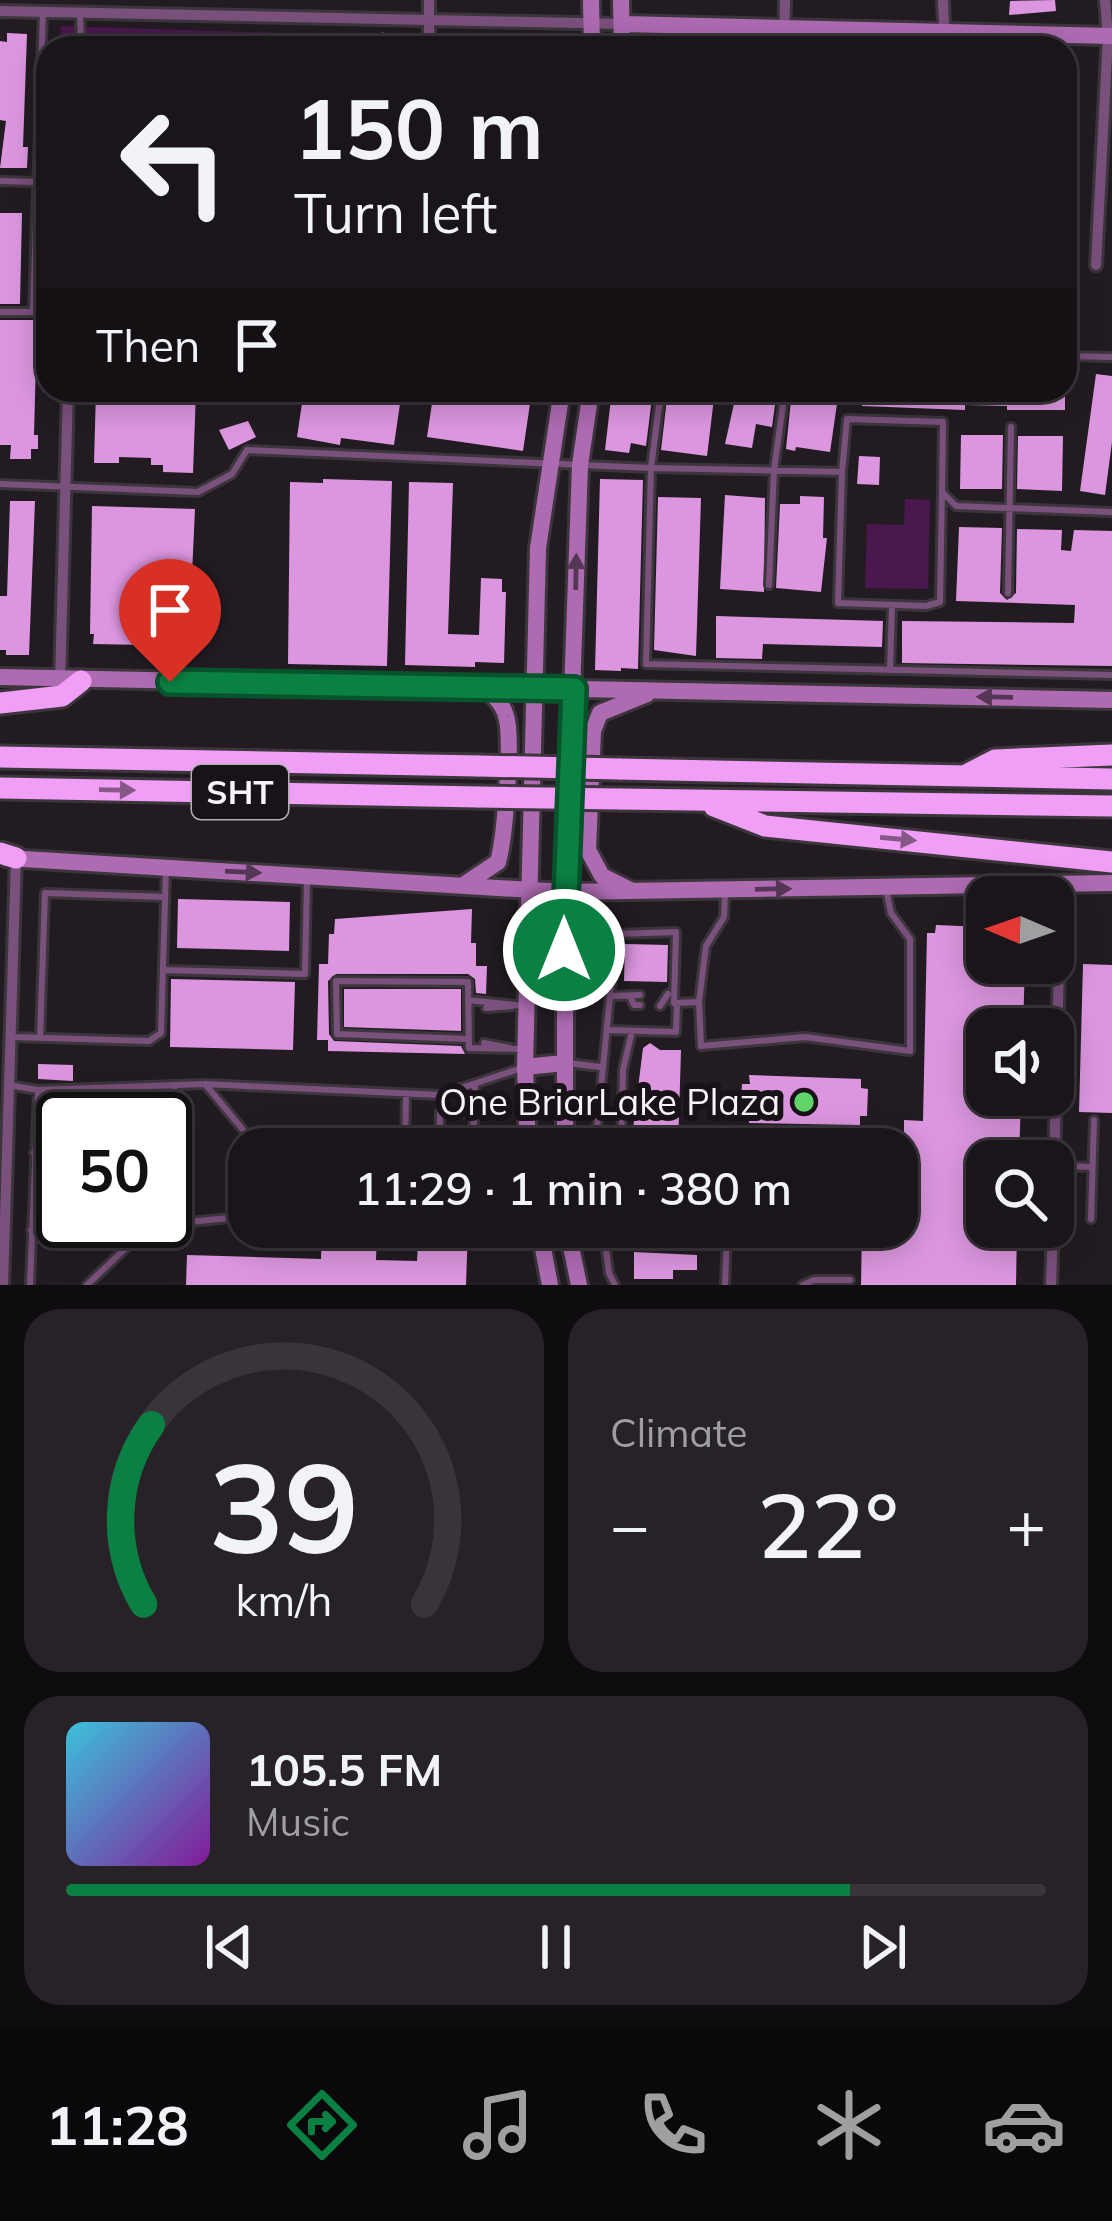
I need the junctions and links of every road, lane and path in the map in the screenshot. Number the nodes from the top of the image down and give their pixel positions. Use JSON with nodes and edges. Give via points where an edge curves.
{"nodes":[{"id":1,"x":203,"y":0,"type":"edge"},
{"id":2,"x":429,"y":0,"type":"edge"},
{"id":3,"x":591,"y":0,"type":"edge"},
{"id":4,"x":621,"y":0,"type":"edge"},
{"id":5,"x":785,"y":0,"type":"edge"},
{"id":6,"x":943,"y":0,"type":"edge"},
{"id":7,"x":1106,"y":0,"type":"edge"},
{"id":8,"x":0,"y":11,"type":"edge"},
{"id":9,"x":44,"y":12,"type":"junction"},
{"id":10,"x":80,"y":13,"type":"junction"},
{"id":11,"x":203,"y":16,"type":"junction"},
{"id":12,"x":399,"y":20,"type":"junction"},
{"id":13,"x":429,"y":20,"type":"junction"},
{"id":14,"x":592,"y":23,"type":"junction"},
{"id":15,"x":622,"y":24,"type":"junction"},
{"id":16,"x":785,"y":28,"type":"junction"},
{"id":17,"x":43,"y":36,"type":"edge"},
{"id":18,"x":81,"y":36,"type":"edge"},
{"id":19,"x":380,"y":36,"type":"edge"},
{"id":20,"x":429,"y":36,"type":"edge"},
{"id":21,"x":592,"y":36,"type":"edge"},
{"id":22,"x":622,"y":36,"type":"edge"},
{"id":23,"x":785,"y":36,"type":"edge"},
{"id":24,"x":892,"y":36,"type":"edge"},
{"id":25,"x":945,"y":36,"type":"edge"},
{"id":26,"x":1110,"y":36,"type":"edge"},
{"id":27,"x":1077,"y":37,"type":"edge"},
{"id":28,"x":0,"y":181,"type":"edge"},
{"id":29,"x":36,"y":182,"type":"edge"},
{"id":30,"x":36,"y":234,"type":"edge"},
{"id":31,"x":1096,"y":265,"type":"dead end"},
{"id":32,"x":0,"y":311,"type":"edge"},
{"id":33,"x":1077,"y":356,"type":"edge"},
{"id":34,"x":1112,"y":357,"type":"edge"},
{"id":35,"x":68,"y":402,"type":"edge"},
{"id":36,"x":560,"y":402,"type":"edge"},
{"id":37,"x":589,"y":402,"type":"edge"},
{"id":38,"x":659,"y":402,"type":"edge"},
{"id":39,"x":783,"y":402,"type":"edge"},
{"id":40,"x":1011,"y":427,"type":"dead end"},
{"id":41,"x":550,"y":462,"type":"junction"},
{"id":42,"x":580,"y":465,"type":"junction"},
{"id":43,"x":651,"y":468,"type":"junction"},
{"id":44,"x":774,"y":470,"type":"junction"},
{"id":45,"x":842,"y":472,"type":"junction"},
{"id":46,"x":0,"y":484,"type":"edge"},
{"id":47,"x":65,"y":487,"type":"junction"},
{"id":48,"x":942,"y":492,"type":"junction"},
{"id":49,"x":1009,"y":508,"type":"junction"},
{"id":50,"x":1112,"y":512,"type":"edge"},
{"id":51,"x":769,"y":585,"type":"dead end"},
{"id":52,"x":1008,"y":593,"type":"dead end"},
{"id":53,"x":892,"y":605,"type":"junction"},
{"id":54,"x":890,"y":670,"type":"junction"},
{"id":55,"x":1112,"y":675,"type":"edge"},
{"id":56,"x":0,"y":677,"type":"edge"},
{"id":57,"x":70,"y":681,"type":"junction"},
{"id":58,"x":482,"y":686,"type":"junction"},
{"id":59,"x":535,"y":688,"type":"junction"},
{"id":60,"x":574,"y":689,"type":"junction"},
{"id":61,"x":654,"y":692,"type":"junction"},
{"id":62,"x":1112,"y":700,"type":"edge"},
{"id":63,"x":0,"y":703,"type":"edge"},
{"id":64,"x":1112,"y":755,"type":"edge"},
{"id":65,"x":0,"y":757,"type":"edge"},
{"id":66,"x":965,"y":776,"type":"junction"},
{"id":67,"x":1112,"y":779,"type":"edge"},
{"id":68,"x":0,"y":788,"type":"edge"},
{"id":69,"x":703,"y":801,"type":"junction"},
{"id":70,"x":1112,"y":806,"type":"edge"},
{"id":71,"x":5,"y":856,"type":"edge"},
{"id":72,"x":1112,"y":862,"type":"edge"},
{"id":73,"x":166,"y":867,"type":"junction"},
{"id":74,"x":308,"y":876,"type":"junction"},
{"id":75,"x":1074,"y":882,"type":"edge"},
{"id":76,"x":1112,"y":883,"type":"edge"},
{"id":77,"x":966,"y":884,"type":"edge"},
{"id":78,"x":464,"y":885,"type":"junction"},
{"id":79,"x":885,"y":886,"type":"junction"},
{"id":80,"x":725,"y":890,"type":"junction"},
{"id":81,"x":530,"y":891,"type":"junction"},
{"id":82,"x":0,"y":892,"type":"edge"},
{"id":83,"x":14,"y":892,"type":"junction"},
{"id":84,"x":565,"y":892,"type":"junction"},
{"id":85,"x":633,"y":892,"type":"junction"},
{"id":86,"x":165,"y":897,"type":"junction"},
{"id":87,"x":5,"y":969,"type":"edge"},
{"id":88,"x":163,"y":970,"type":"junction"},
{"id":89,"x":1058,"y":984,"type":"edge"},
{"id":90,"x":630,"y":995,"type":"junction"},
{"id":91,"x":640,"y":995,"type":"dead end"},
{"id":92,"x":611,"y":996,"type":"junction"},
{"id":93,"x":670,"y":996,"type":"junction"},
{"id":94,"x":468,"y":1000,"type":"junction"},
{"id":95,"x":699,"y":1002,"type":"junction"},
{"id":96,"x":640,"y":1005,"type":"dead end"},
{"id":97,"x":521,"y":1006,"type":"junction"},
{"id":98,"x":660,"y":1006,"type":"dead end"},
{"id":99,"x":485,"y":1008,"type":"dead end"},
{"id":100,"x":608,"y":1030,"type":"junction"},
{"id":101,"x":632,"y":1030,"type":"junction"},
{"id":102,"x":9,"y":1037,"type":"junction"},
{"id":103,"x":40,"y":1037,"type":"junction"},
{"id":104,"x":466,"y":1039,"type":"junction"},
{"id":105,"x":484,"y":1043,"type":"dead end"},
{"id":106,"x":521,"y":1055,"type":"junction"},
{"id":107,"x":564,"y":1063,"type":"junction"},
{"id":108,"x":600,"y":1066,"type":"junction"},
{"id":109,"x":205,"y":1084,"type":"junction"},
{"id":110,"x":8,"y":1085,"type":"junction"},
{"id":111,"x":173,"y":1085,"type":"junction"},
{"id":112,"x":475,"y":1085,"type":"junction"},
{"id":113,"x":38,"y":1090,"type":"junction"},
{"id":114,"x":173,"y":1092,"type":"edge"},
{"id":115,"x":406,"y":1094,"type":"junction"},
{"id":116,"x":474,"y":1113,"type":"junction"},
{"id":117,"x":1094,"y":1120,"type":"dead end"},
{"id":118,"x":242,"y":1128,"type":"edge"},
{"id":119,"x":405,"y":1128,"type":"edge"},
{"id":120,"x":440,"y":1128,"type":"edge"},
{"id":121,"x":474,"y":1128,"type":"edge"},
{"id":122,"x":526,"y":1128,"type":"edge"},
{"id":123,"x":565,"y":1128,"type":"edge"},
{"id":124,"x":596,"y":1128,"type":"edge"},
{"id":125,"x":622,"y":1128,"type":"edge"},
{"id":126,"x":1055,"y":1140,"type":"edge"},
{"id":127,"x":3,"y":1153,"type":"edge"},
{"id":128,"x":34,"y":1153,"type":"joint"},
{"id":129,"x":1074,"y":1167,"type":"edge"},
{"id":130,"x":1093,"y":1167,"type":"junction"},
{"id":131,"x":3,"y":1186,"type":"edge"},
{"id":132,"x":228,"y":1218,"type":"edge"},
{"id":133,"x":1091,"y":1219,"type":"dead end"},
{"id":134,"x":192,"y":1222,"type":"edge"},
{"id":135,"x":31,"y":1230,"type":"junction"},
{"id":136,"x":36,"y":1230,"type":"edge"},
{"id":137,"x":125,"y":1248,"type":"edge"},
{"id":138,"x":542,"y":1248,"type":"edge"},
{"id":139,"x":571,"y":1248,"type":"edge"},
{"id":140,"x":606,"y":1248,"type":"edge"},
{"id":141,"x":727,"y":1248,"type":"edge"},
{"id":142,"x":1052,"y":1248,"type":"edge"},
{"id":143,"x":850,"y":1280,"type":"dead end"},
{"id":144,"x":3,"y":1285,"type":"edge"},
{"id":145,"x":30,"y":1285,"type":"edge"},
{"id":146,"x":87,"y":1285,"type":"edge"},
{"id":147,"x":550,"y":1285,"type":"edge"},
{"id":148,"x":579,"y":1285,"type":"edge"},
{"id":149,"x":615,"y":1285,"type":"edge"},
{"id":150,"x":725,"y":1285,"type":"edge"},
{"id":151,"x":803,"y":1285,"type":"edge"},
{"id":152,"x":1051,"y":1285,"type":"edge"}],
"edges":[{"from":1,"to":11,"type":"street"},
{"from":2,"to":13,"type":"street"},
{"from":3,"to":14,"type":"main road"},
{"from":4,"to":15,"type":"main road"},
{"from":5,"to":16,"type":"street"},
{"from":6,"to":25,"type":"street"},
{"from":7,"to":26,"type":"street"},
{"from":8,"to":9,"type":"street"},
{"from":9,"to":10,"type":"street"},
{"from":9,"to":17,"type":"lane"},
{"from":10,"to":11,"type":"street"},
{"from":10,"to":18,"type":"lane"},
{"from":11,"to":12,"type":"street"},
{"from":12,"to":13,"type":"street"},
{"from":12,"to":19,"type":"path"},
{"from":13,"to":14,"type":"street"},
{"from":13,"to":20,"type":"street"},
{"from":14,"to":15,"type":"street"},
{"from":14,"to":21,"type":"main road"},
{"from":15,"to":16,"type":"main road"},
{"from":15,"to":22,"type":"main road"},
{"from":16,"to":23,"type":"street"},
{"from":16,"to":24,"type":"main road"},
{"from":26,"to":27,"type":"main road"},
{"from":26,"to":31,"type":"street"},
{"from":28,"to":29,"type":"lane"},
{"from":30,"to":32,"type":"lane","via":[[33,312]]},
{"from":33,"to":34,"type":"lane"},
{"from":35,"to":47,"type":"street"},
{"from":36,"to":41,"type":"main road"},
{"from":37,"to":42,"type":"main road"},
{"from":38,"to":43,"type":"lane"},
{"from":39,"to":44,"type":"lane"},
{"from":40,"to":49,"type":"lane"},
{"from":41,"to":42,"type":"lane"},
{"from":41,"to":47,"type":"lane","via":[[247,450],[232,474],[198,492]]},
{"from":41,"to":59,"type":"main road","via":[[538,548]]},
{"from":42,"to":43,"type":"lane"},
{"from":60,"to":42,"type":"main road","one_way":true},
{"from":43,"to":44,"type":"lane"},
{"from":43,"to":54,"type":"lane","via":[[646,664]]},
{"from":44,"to":45,"type":"lane"},
{"from":44,"to":51,"type":"lane"},
{"from":45,"to":48,"type":"lane","via":[[847,419],[944,422]]},
{"from":45,"to":53,"type":"lane","via":[[838,603]]},
{"from":46,"to":47,"type":"lane"},
{"from":47,"to":57,"type":"street"},
{"from":48,"to":49,"type":"lane","via":[[956,506]]},
{"from":48,"to":53,"type":"lane","via":[[940,602]]},
{"from":49,"to":50,"type":"lane"},
{"from":49,"to":52,"type":"lane"},
{"from":53,"to":54,"type":"lane"},
{"from":54,"to":55,"type":"lane"},
{"from":56,"to":57,"type":"main road"},
{"from":57,"to":58,"type":"main road"},
{"from":57,"to":63,"type":"highway","via":[[62,696]]},
{"from":58,"to":59,"type":"main road"},
{"from":58,"to":78,"type":"main road","via":[[508,722],[506,834],[498,862]]},
{"from":59,"to":60,"type":"main road"},
{"from":59,"to":81,"type":"main road"},
{"from":60,"to":61,"type":"main road"},
{"from":60,"to":84,"type":"main road"},
{"from":62,"to":61,"type":"main road","one_way":true},
{"from":61,"to":85,"type":"main road","via":[[601,713],[593,730],[588,850],[602,876]]},
{"from":64,"to":66,"type":"highway","via":[[995,760]]},
{"from":65,"to":66,"type":"highway","number":"SHT","bridge":true},
{"from":66,"to":67,"type":"highway","number":"SHT"},
{"from":68,"to":69,"type":"highway","number":"SHT","one_way":true,"bridge":true},
{"from":69,"to":70,"type":"highway","number":"SHT"},
{"from":69,"to":72,"type":"highway","one_way":true,"via":[[765,826]]},
{"from":71,"to":73,"type":"main road"},
{"from":71,"to":83,"type":"street"},
{"from":73,"to":74,"type":"main road","one_way":true},
{"from":73,"to":86,"type":"lane"},
{"from":74,"to":78,"type":"main road"},
{"from":74,"to":88,"type":"lane","via":[[305,974]]},
{"from":75,"to":76,"type":"main road"},
{"from":77,"to":79,"type":"main road"},
{"from":78,"to":81,"type":"main road"},
{"from":80,"to":79,"type":"main road","one_way":true},
{"from":79,"to":95,"type":"lane","via":[[891,913],[910,939],[910,1051],[805,1037],[701,1046]]},
{"from":80,"to":85,"type":"main road"},
{"from":80,"to":95,"type":"lane"},
{"from":81,"to":84,"type":"main road"},
{"from":81,"to":97,"type":"main road"},
{"from":82,"to":83,"type":"lane"},
{"from":83,"to":87,"type":"street"},
{"from":84,"to":85,"type":"main road"},
{"from":84,"to":107,"type":"main road"},
{"from":86,"to":88,"type":"lane"},
{"from":86,"to":103,"type":"lane","via":[[45,893]]},
{"from":87,"to":102,"type":"street"},
{"from":88,"to":103,"type":"lane","via":[[161,1033],[149,1041]]},
{"from":89,"to":126,"type":"street"},
{"from":90,"to":91,"type":"lane"},
{"from":90,"to":92,"type":"lane"},
{"from":90,"to":96,"type":"lane"},
{"from":92,"to":93,"type":"lane","via":[[616,934],[676,932]]},
{"from":92,"to":100,"type":"lane"},
{"from":93,"to":95,"type":"lane"},
{"from":93,"to":98,"type":"lane"},
{"from":93,"to":101,"type":"lane","via":[[676,1032]]},
{"from":94,"to":97,"type":"lane"},
{"from":94,"to":104,"type":"lane"},
{"from":94,"to":104,"type":"lane","via":[[468,982],[339,980],[336,1007],[339,1035]]},
{"from":97,"to":99,"type":"lane"},
{"from":97,"to":106,"type":"main road"},
{"from":100,"to":101,"type":"lane"},
{"from":100,"to":108,"type":"lane"},
{"from":101,"to":125,"type":"lane"},
{"from":102,"to":103,"type":"lane"},
{"from":102,"to":110,"type":"street"},
{"from":104,"to":106,"type":"lane","via":[[471,1050]]},
{"from":105,"to":106,"type":"lane"},
{"from":106,"to":107,"type":"main road"},
{"from":106,"to":112,"type":"lane"},
{"from":106,"to":122,"type":"main road"},
{"from":107,"to":108,"type":"lane"},
{"from":107,"to":123,"type":"main road"},
{"from":108,"to":124,"type":"lane"},
{"from":109,"to":111,"type":"lane"},
{"from":109,"to":115,"type":"lane"},
{"from":109,"to":118,"type":"lane"},
{"from":110,"to":113,"type":"lane"},
{"from":110,"to":127,"type":"street"},
{"from":111,"to":113,"type":"lane"},
{"from":111,"to":114,"type":"lane"},
{"from":112,"to":115,"type":"lane"},
{"from":112,"to":116,"type":"lane"},
{"from":113,"to":128,"type":"lane"},
{"from":115,"to":119,"type":"lane"},
{"from":116,"to":120,"type":"lane","via":[[440,1112]]},
{"from":116,"to":121,"type":"lane"},
{"from":117,"to":130,"type":"lane"},
{"from":127,"to":131,"type":"street"},
{"from":128,"to":135,"type":"lane"},
{"from":129,"to":130,"type":"lane"},
{"from":130,"to":133,"type":"lane"},
{"from":131,"to":144,"type":"street"},
{"from":132,"to":134,"type":"lane"},
{"from":135,"to":136,"type":"lane"},
{"from":135,"to":145,"type":"lane"},
{"from":137,"to":146,"type":"lane"},
{"from":138,"to":147,"type":"main road"},
{"from":139,"to":148,"type":"main road"},
{"from":140,"to":149,"type":"lane"},
{"from":141,"to":150,"type":"lane"},
{"from":142,"to":152,"type":"street"},
{"from":143,"to":151,"type":"lane"}]}
